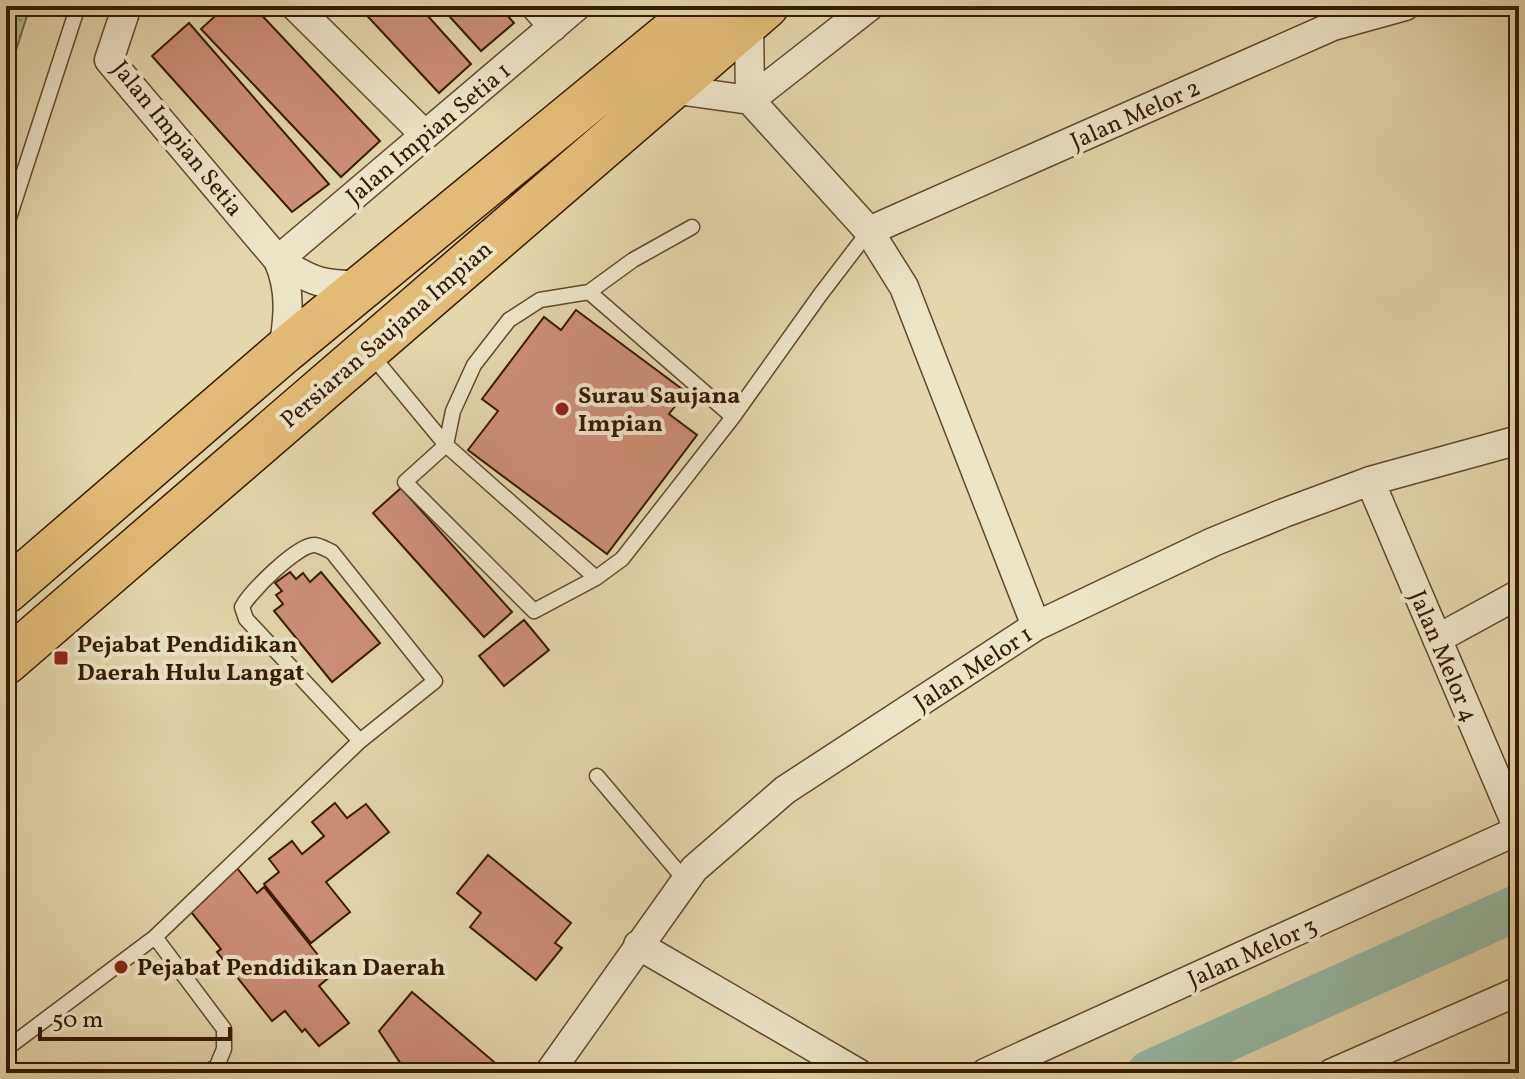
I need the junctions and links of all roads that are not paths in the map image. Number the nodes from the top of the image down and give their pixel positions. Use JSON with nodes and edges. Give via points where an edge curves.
{"nodes":[{"id":1,"x":78,"y":6,"type":"edge"},
{"id":2,"x":127,"y":6,"type":"edge"},
{"id":3,"x":295,"y":6,"type":"edge"},
{"id":4,"x":577,"y":6,"type":"edge"},
{"id":5,"x":704,"y":6,"type":"edge"},
{"id":6,"x":870,"y":6,"type":"edge"},
{"id":7,"x":1405,"y":6,"type":"edge"},
{"id":8,"x":757,"y":13,"type":"edge"},
{"id":9,"x":544,"y":16,"type":"edge"},
{"id":10,"x":670,"y":89,"type":"junction"},
{"id":11,"x":750,"y":100,"type":"junction"},
{"id":12,"x":425,"y":135,"type":"junction"},
{"id":13,"x":6,"y":227,"type":"edge"},
{"id":14,"x":692,"y":227,"type":"dead end"},
{"id":15,"x":869,"y":231,"type":"junction"},
{"id":16,"x":278,"y":260,"type":"junction"},
{"id":17,"x":366,"y":285,"type":"junction"},
{"id":18,"x":589,"y":292,"type":"junction"},
{"id":19,"x":368,"y":350,"type":"junction"},
{"id":20,"x":283,"y":352,"type":"junction"},
{"id":21,"x":733,"y":417,"type":"junction"},
{"id":22,"x":1519,"y":440,"type":"edge"},
{"id":23,"x":446,"y":445,"type":"junction"},
{"id":24,"x":1370,"y":481,"type":"junction"},
{"id":25,"x":596,"y":578,"type":"junction"},
{"id":26,"x":6,"y":591,"type":"edge"},
{"id":27,"x":1519,"y":594,"type":"edge"},
{"id":28,"x":1036,"y":626,"type":"junction"},
{"id":29,"x":1437,"y":639,"type":"junction"},
{"id":30,"x":6,"y":662,"type":"edge"},
{"id":31,"x":360,"y":741,"type":"junction"},
{"id":32,"x":597,"y":776,"type":"dead end"},
{"id":33,"x":1519,"y":830,"type":"edge"},
{"id":34,"x":685,"y":880,"type":"junction"},
{"id":35,"x":155,"y":937,"type":"junction"},
{"id":36,"x":638,"y":945,"type":"junction"},
{"id":37,"x":1519,"y":991,"type":"edge"},
{"id":38,"x":6,"y":1049,"type":"edge"},
{"id":39,"x":205,"y":1073,"type":"edge"},
{"id":40,"x":549,"y":1073,"type":"edge"},
{"id":41,"x":858,"y":1073,"type":"edge"},
{"id":42,"x":985,"y":1073,"type":"edge"},
{"id":43,"x":1332,"y":1073,"type":"edge"}],
"edges":[{"from":1,"to":13,"type":"lane"},
{"from":2,"to":16,"type":"street","name":"Jalan Impian Setia","via":[[109,60]]},
{"from":3,"to":12,"type":"street"},
{"from":4,"to":9,"type":"street","name":"Jalan Impian Setia 1"},
{"from":5,"to":17,"type":"highway","name":"Persiaran Saujana Impian"},
{"from":6,"to":11,"type":"street"},
{"from":7,"to":15,"type":"street","name":"Jalan Melor 2","via":[[1333,26]]},
{"from":8,"to":10,"type":"highway","name":"Persiaran Saujana Impian"},
{"from":8,"to":11,"type":"street"},
{"from":9,"to":12,"type":"street","name":"Jalan Impian Setia 1"},
{"from":10,"to":11,"type":"street"},
{"from":10,"to":19,"type":"highway","name":"Persiaran Saujana Impian"},
{"from":11,"to":15,"type":"street"},
{"from":12,"to":16,"type":"street","name":"Jalan Impian Setia 1"},
{"from":14,"to":18,"type":"lane"},
{"from":15,"to":21,"type":"lane"},
{"from":15,"to":28,"type":"street","via":[[904,287]]},
{"from":16,"to":17,"type":"street","name":"Jalan Impian Setia","via":[[304,277],[330,285]]},
{"from":16,"to":20,"type":"street","name":"Jalan Impian Setia","via":[[287,280],[289,314]]},
{"from":17,"to":20,"type":"highway","name":"Persiaran Saujana Impian"},
{"from":18,"to":21,"type":"lane"},
{"from":18,"to":23,"type":"lane","via":[[540,300],[509,320],[474,365],[453,411]]},
{"from":19,"to":23,"type":"lane"},
{"from":19,"to":30,"type":"highway","name":"Persiaran Saujana Impian"},
{"from":20,"to":26,"type":"highway","name":"Persiaran Saujana Impian"},
{"from":21,"to":25,"type":"lane","via":[[622,559]]},
{"from":22,"to":24,"type":"street","name":"Jalan Melor 1"},
{"from":23,"to":25,"type":"lane"},
{"from":23,"to":25,"type":"lane","via":[[405,482],[534,611]]},
{"from":24,"to":28,"type":"street","name":"Jalan Melor 1","via":[[1213,542]]},
{"from":24,"to":29,"type":"street","name":"Jalan Melor 4"},
{"from":27,"to":29,"type":"street"},
{"from":28,"to":34,"type":"street","name":"Jalan Melor 1","via":[[785,790]]},
{"from":29,"to":33,"type":"street","name":"Jalan Melor 4"},
{"from":31,"to":31,"type":"lane","via":[[246,619],[242,607],[248,595],[302,548],[316,545],[332,552],[435,681]]},
{"from":31,"to":35,"type":"lane"},
{"from":32,"to":34,"type":"lane"},
{"from":33,"to":42,"type":"street","name":"Jalan Melor 3"},
{"from":34,"to":36,"type":"street","name":"Jalan Melor 1"},
{"from":35,"to":38,"type":"lane"},
{"from":35,"to":39,"type":"lane","via":[[224,1029],[217,1066]]},
{"from":36,"to":40,"type":"street","name":"Jalan Melor 1"},
{"from":36,"to":41,"type":"street"},
{"from":37,"to":43,"type":"street"}]}
